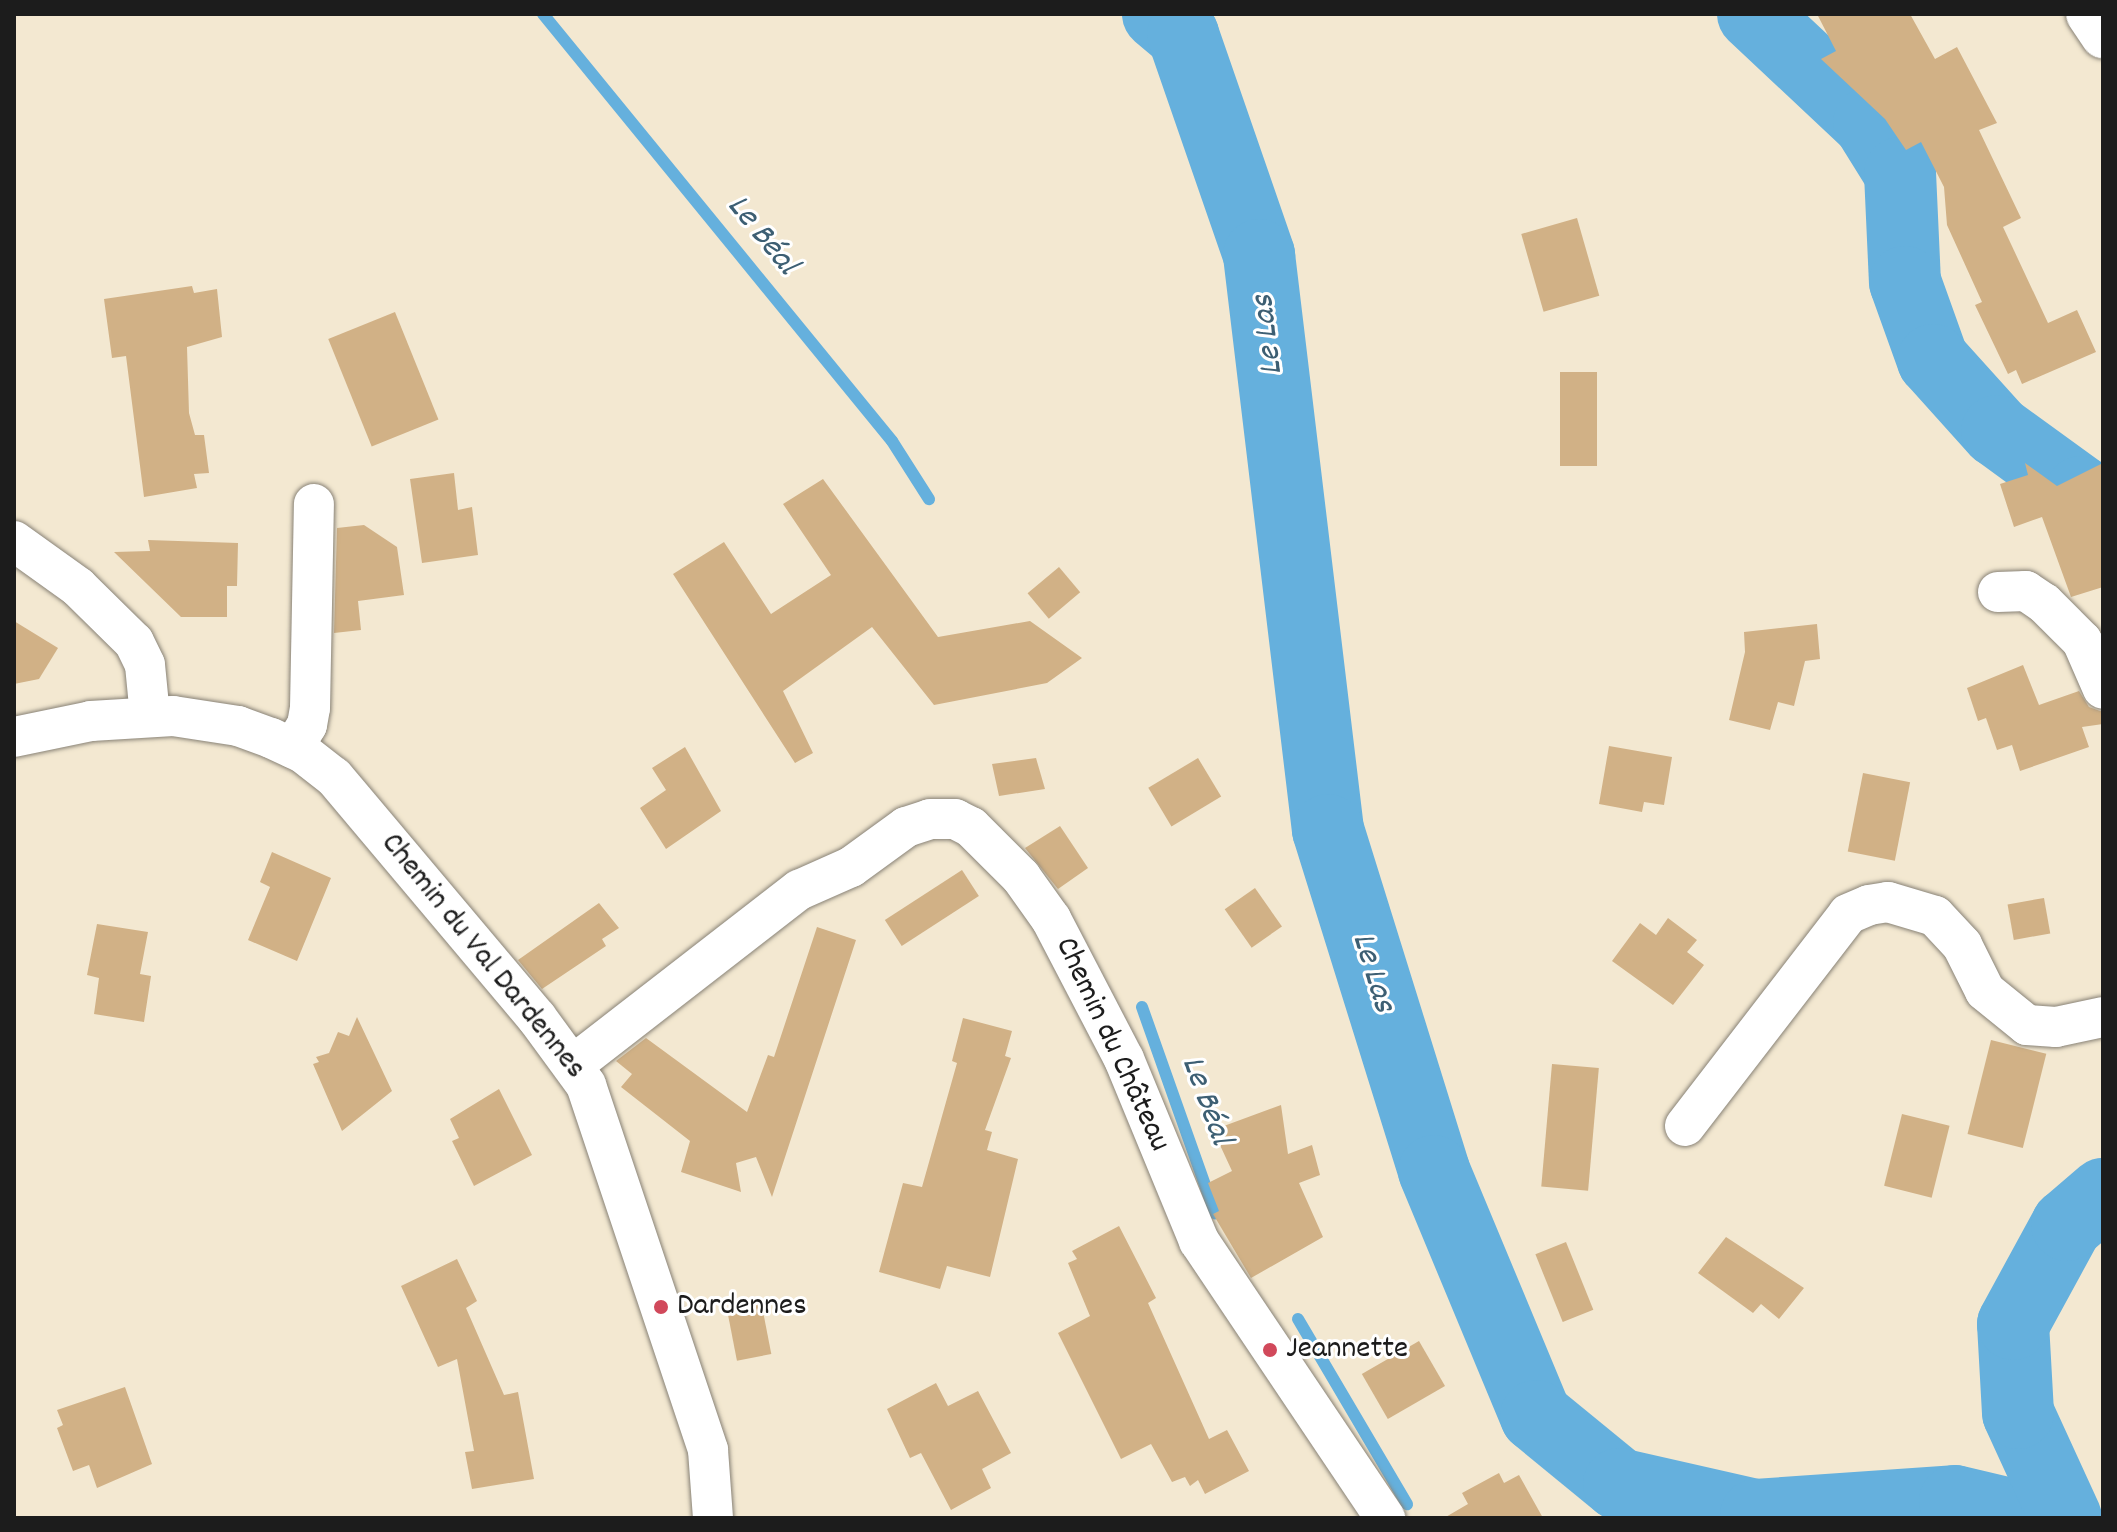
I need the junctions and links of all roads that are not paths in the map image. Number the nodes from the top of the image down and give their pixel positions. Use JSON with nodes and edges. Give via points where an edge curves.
{"nodes":[{"id":1,"x":2088,"y":14,"type":"edge"},
{"id":2,"x":2103,"y":36,"type":"edge"},
{"id":3,"x":314,"y":504,"type":"dead end"},
{"id":4,"x":14,"y":541,"type":"edge"},
{"id":5,"x":1998,"y":592,"type":"dead end"},
{"id":6,"x":2103,"y":689,"type":"edge"},
{"id":7,"x":150,"y":716,"type":"junction"},
{"id":8,"x":14,"y":737,"type":"edge"},
{"id":9,"x":293,"y":748,"type":"junction"},
{"id":10,"x":2103,"y":1017,"type":"edge"},
{"id":11,"x":573,"y":1065,"type":"junction"},
{"id":12,"x":1685,"y":1126,"type":"dead end"},
{"id":13,"x":713,"y":1518,"type":"edge"},
{"id":14,"x":1385,"y":1518,"type":"edge"}],
"edges":[{"from":1,"to":2,"type":"main road"},
{"from":3,"to":9,"type":"street","via":[[310,708]]},
{"from":4,"to":7,"type":"street","via":[[78,587],[134,642],[145,665]]},
{"from":5,"to":6,"type":"street","via":[[2026,591],[2057,615],[2082,641]]},
{"from":7,"to":8,"type":"street","name":"Chemin du Val Dardennes","via":[[91,721]]},
{"from":7,"to":9,"type":"street","name":"Chemin du Val Dardennes","via":[[238,726]]},
{"from":9,"to":11,"type":"street","name":"Chemin du Val Dardennes","via":[[353,798]]},
{"from":10,"to":12,"type":"street","via":[[2056,1027],[2027,1025],[1985,991],[1962,945],[1935,916],[1888,902],[1869,905],[1848,914]]},
{"from":11,"to":13,"type":"street","name":"Chemin du Val Dardennes","via":[[607,1135],[702,1428],[712,1475]]},
{"from":11,"to":14,"type":"street","name":"Chemin du Château","via":[[799,890],[851,867],[906,827],[930,819],[955,819],[971,827],[1021,877],[1051,919],[1124,1059],[1199,1241]]}]}
